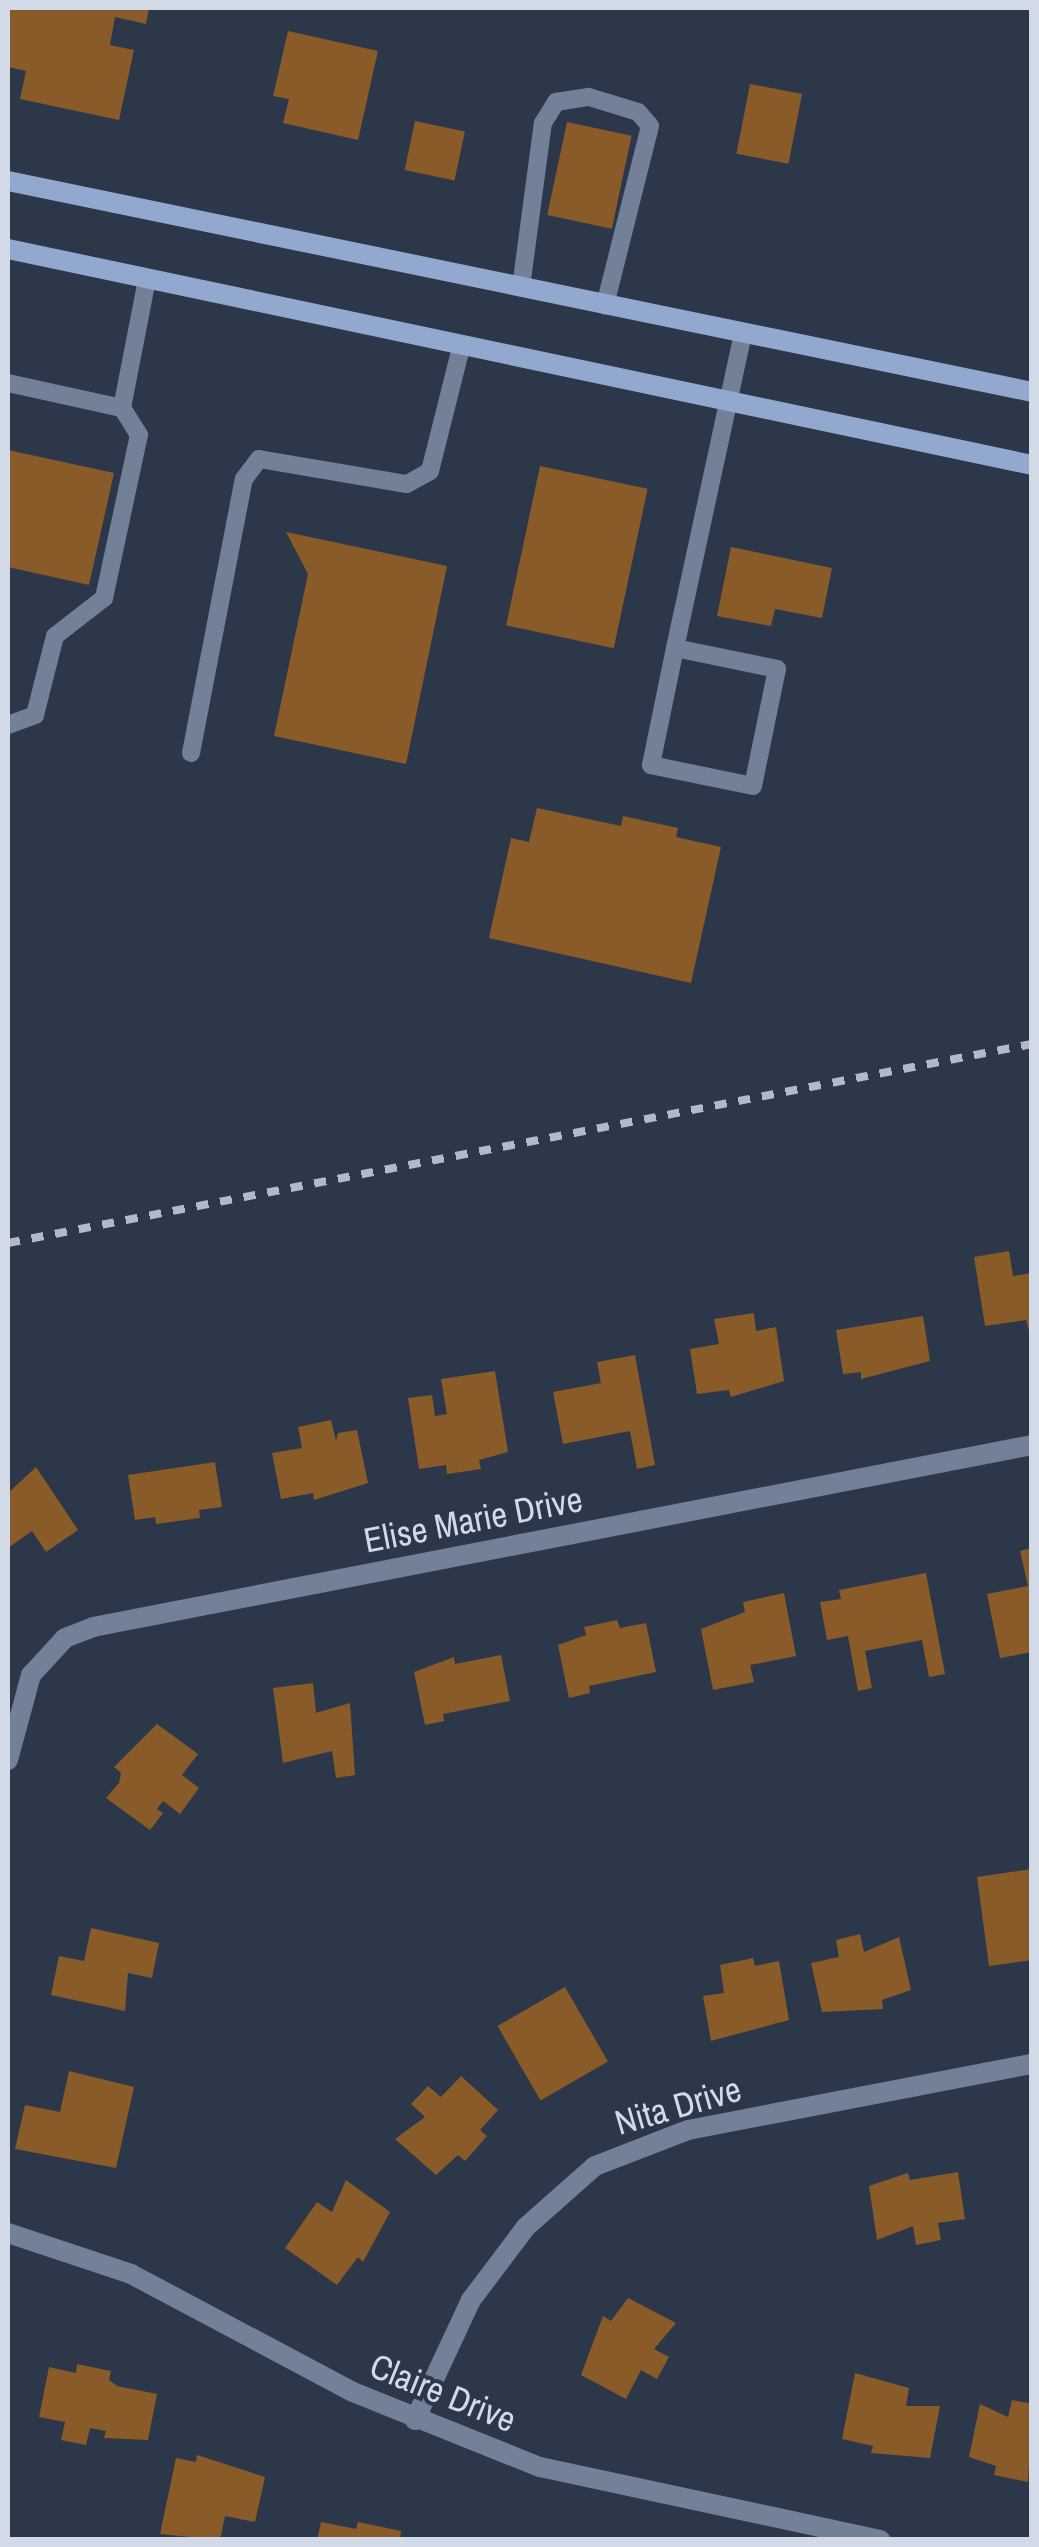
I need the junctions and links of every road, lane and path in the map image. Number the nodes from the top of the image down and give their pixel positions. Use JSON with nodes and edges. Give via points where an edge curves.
{"nodes":[{"id":1,"x":8,"y":181,"type":"edge"},
{"id":2,"x":8,"y":248,"type":"edge"},
{"id":3,"x":146,"y":279,"type":"junction"},
{"id":4,"x":521,"y":288,"type":"junction"},
{"id":5,"x":605,"y":305,"type":"junction"},
{"id":6,"x":743,"y":333,"type":"junction"},
{"id":7,"x":462,"y":344,"type":"junction"},
{"id":8,"x":8,"y":383,"type":"edge"},
{"id":9,"x":1032,"y":392,"type":"edge"},
{"id":10,"x":729,"y":399,"type":"junction"},
{"id":11,"x":122,"y":408,"type":"junction"},
{"id":12,"x":1032,"y":465,"type":"edge"},
{"id":13,"x":675,"y":648,"type":"junction"},
{"id":14,"x":8,"y":725,"type":"edge"},
{"id":15,"x":191,"y":754,"type":"dead end"},
{"id":16,"x":1032,"y":1444,"type":"edge"},
{"id":17,"x":8,"y":1760,"type":"edge"},
{"id":18,"x":1032,"y":2064,"type":"edge"},
{"id":19,"x":8,"y":2233,"type":"edge"},
{"id":20,"x":414,"y":2420,"type":"junction"},
{"id":21,"x":880,"y":2540,"type":"edge"}],
"edges":[{"from":1,"to":4,"type":"main road"},
{"from":2,"to":3,"type":"main road"},
{"from":3,"to":7,"type":"main road"},
{"from":3,"to":11,"type":"lane"},
{"from":4,"to":5,"type":"main road"},
{"from":4,"to":5,"type":"lane","via":[[542,124],[556,102],[589,97],[638,112],[650,126]]},
{"from":5,"to":6,"type":"main road"},
{"from":6,"to":9,"type":"main road"},
{"from":6,"to":10,"type":"lane"},
{"from":7,"to":10,"type":"main road"},
{"from":7,"to":15,"type":"lane","via":[[430,471],[406,484],[258,459],[244,480]]},
{"from":8,"to":11,"type":"lane"},
{"from":10,"to":12,"type":"main road"},
{"from":10,"to":13,"type":"lane"},
{"from":11,"to":14,"type":"lane","via":[[139,435],[104,598],[55,636],[36,715]]},
{"from":13,"to":13,"type":"lane","via":[[651,765],[753,786],[776,669]]},
{"from":16,"to":17,"type":"street","name":"Elise Marie Drive","via":[[93,1627],[65,1638],[31,1675]]},
{"from":18,"to":20,"type":"street","name":"Nita Drive","via":[[688,2130],[595,2166],[526,2227],[471,2300]]},
{"from":19,"to":20,"type":"street","name":"Claire Drive","via":[[131,2274]]},
{"from":20,"to":21,"type":"street","name":"Claire Drive","via":[[540,2467]]}]}
